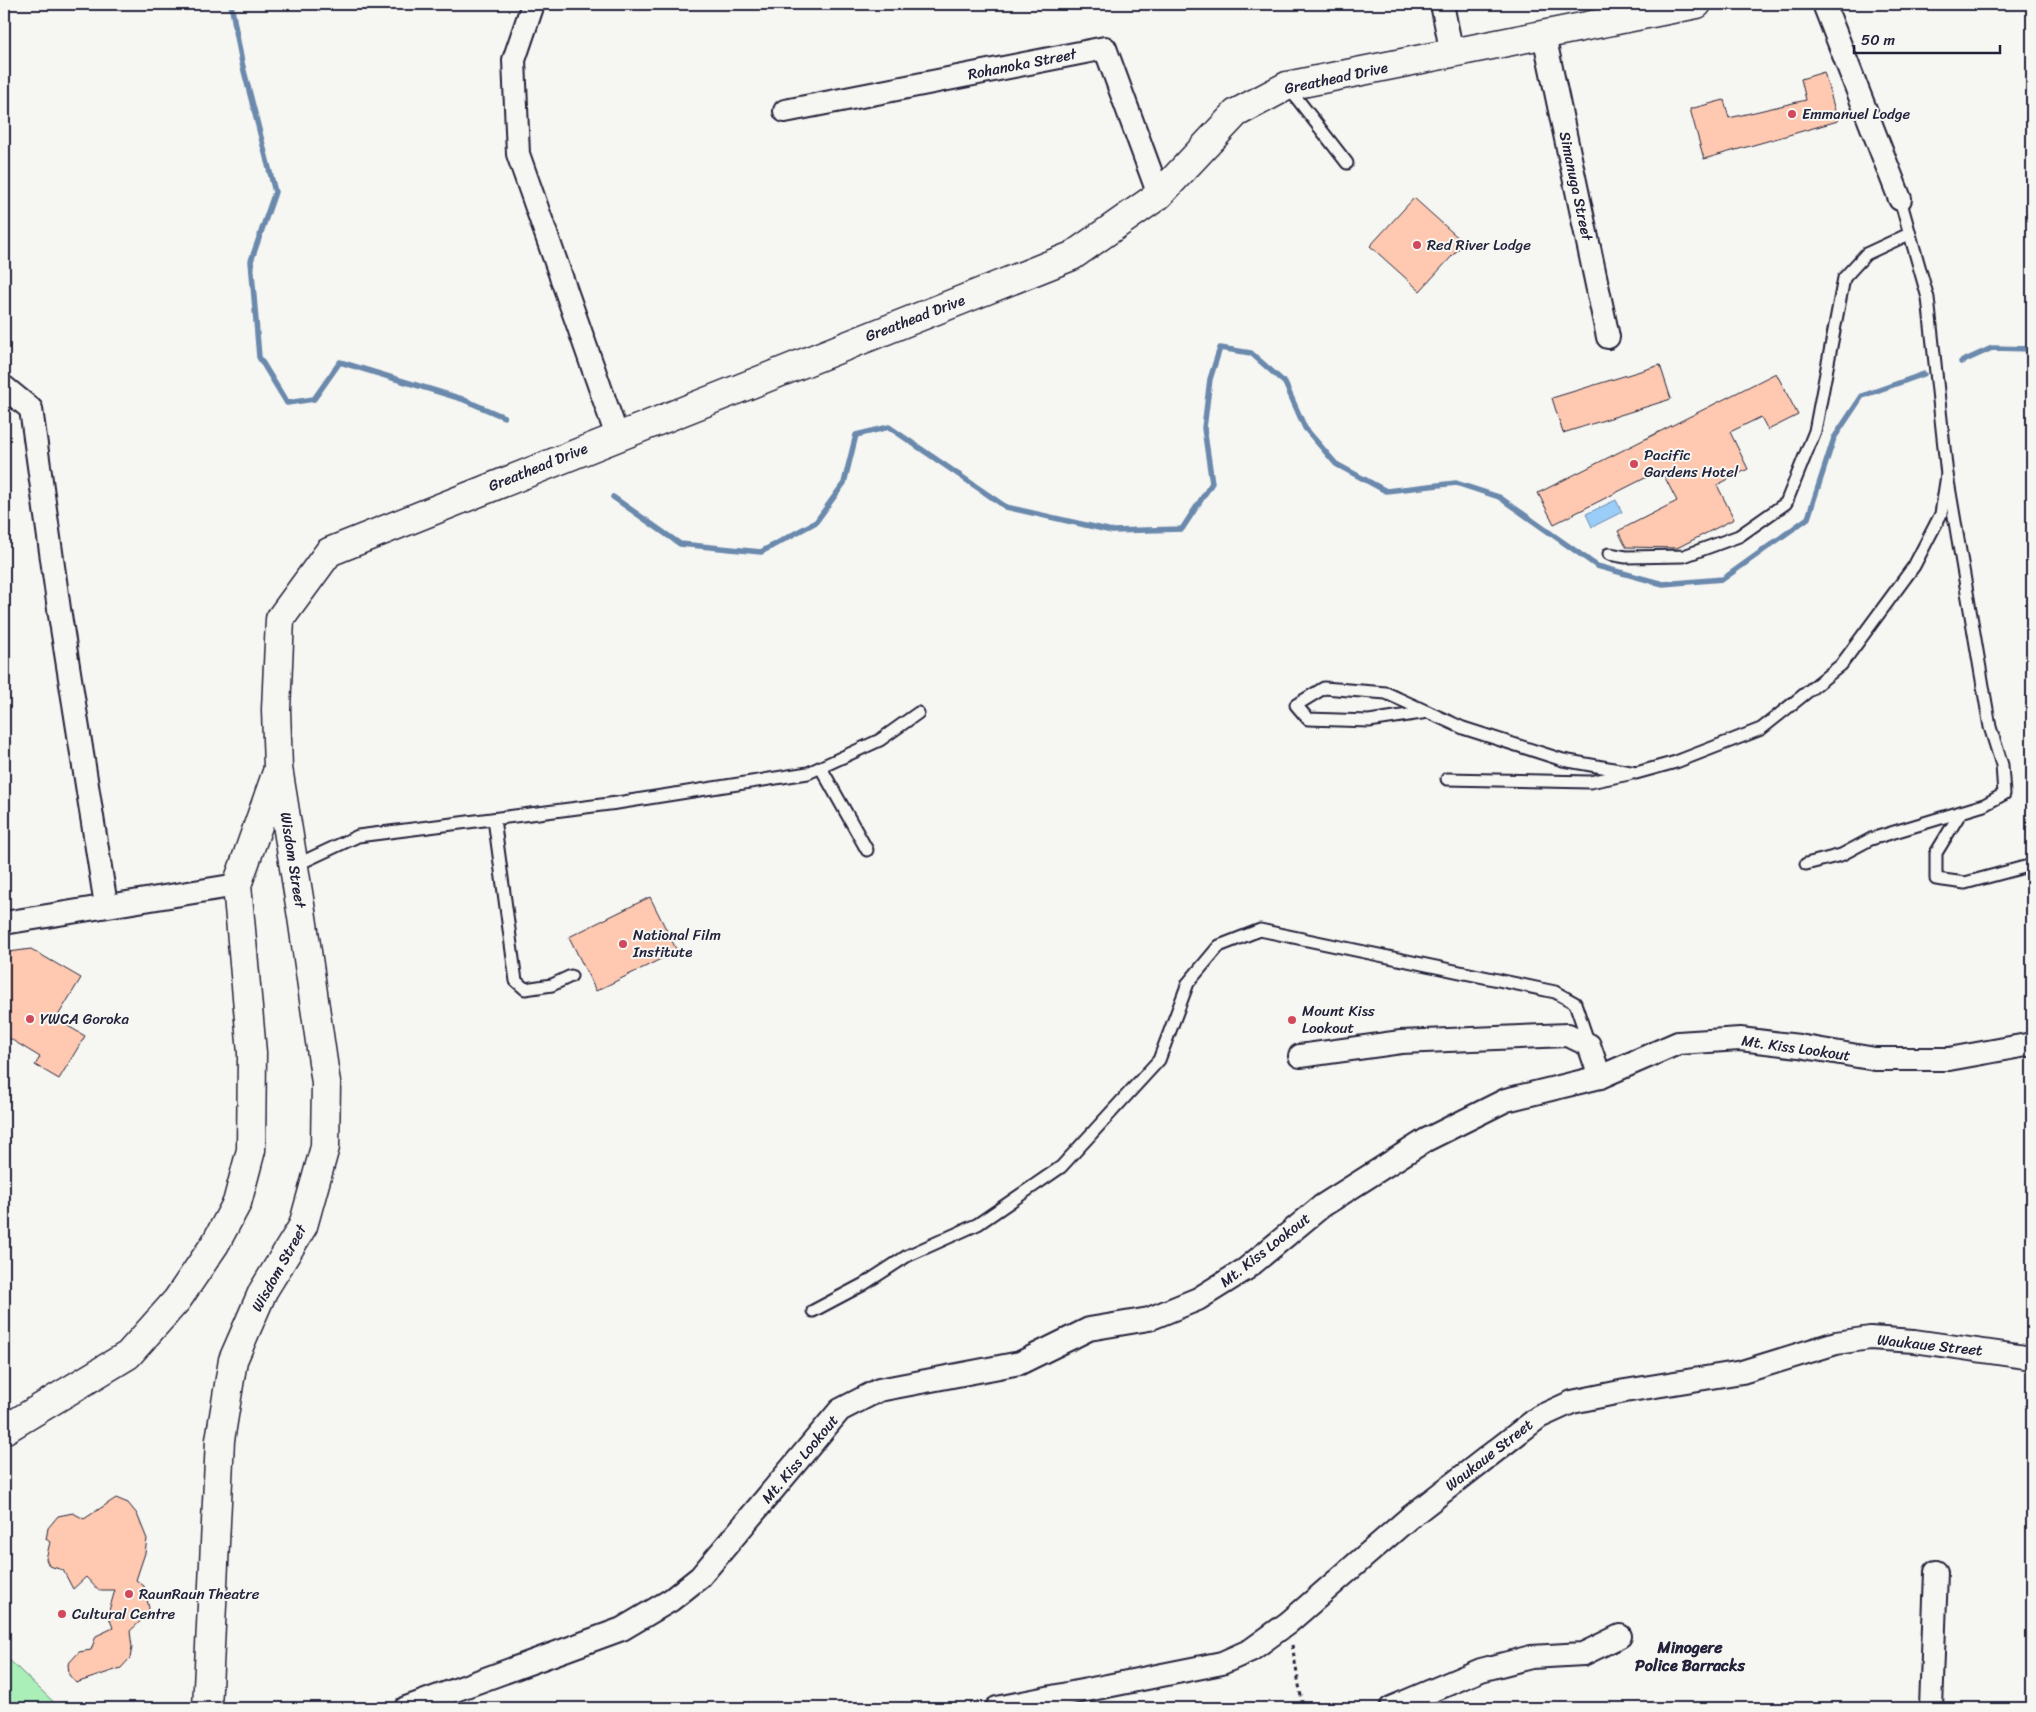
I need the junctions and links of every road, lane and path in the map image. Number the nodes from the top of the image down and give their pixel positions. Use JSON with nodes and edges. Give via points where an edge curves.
{"nodes":[{"id":1,"x":533,"y":4,"type":"edge"},
{"id":2,"x":1442,"y":4,"type":"edge"},
{"id":3,"x":1697,"y":4,"type":"edge"},
{"id":4,"x":1824,"y":4,"type":"edge"},
{"id":5,"x":1544,"y":35,"type":"junction"},
{"id":6,"x":1452,"y":54,"type":"junction"},
{"id":7,"x":1287,"y":86,"type":"junction"},
{"id":8,"x":785,"y":111,"type":"dead end"},
{"id":9,"x":1347,"y":163,"type":"dead end"},
{"id":10,"x":1159,"y":195,"type":"junction"},
{"id":11,"x":1900,"y":199,"type":"joint"},
{"id":12,"x":1909,"y":234,"type":"junction"},
{"id":13,"x":1608,"y":337,"type":"dead end"},
{"id":14,"x":4,"y":387,"type":"edge"},
{"id":15,"x":617,"y":436,"type":"junction"},
{"id":16,"x":1947,"y":475,"type":"junction"},
{"id":17,"x":1609,"y":554,"type":"dead end"},
{"id":18,"x":1428,"y":712,"type":"junction"},
{"id":19,"x":918,"y":713,"type":"dead end"},
{"id":20,"x":278,"y":768,"type":"junction"},
{"id":21,"x":821,"y":768,"type":"junction"},
{"id":22,"x":1636,"y":773,"type":"junction"},
{"id":23,"x":1447,"y":779,"type":"dead end"},
{"id":24,"x":1961,"y":812,"type":"junction"},
{"id":25,"x":494,"y":818,"type":"junction"},
{"id":26,"x":867,"y":850,"type":"dead end"},
{"id":27,"x":1806,"y":864,"type":"dead end"},
{"id":28,"x":2032,"y":865,"type":"edge"},
{"id":29,"x":294,"y":866,"type":"junction"},
{"id":30,"x":237,"y":885,"type":"junction"},
{"id":31,"x":106,"y":905,"type":"junction"},
{"id":32,"x":4,"y":923,"type":"edge"},
{"id":33,"x":571,"y":976,"type":"dead end"},
{"id":34,"x":2032,"y":1044,"type":"edge"},
{"id":35,"x":1589,"y":1045,"type":"junction"},
{"id":36,"x":1300,"y":1056,"type":"dead end"},
{"id":37,"x":1600,"y":1077,"type":"junction"},
{"id":38,"x":814,"y":1311,"type":"dead end"},
{"id":39,"x":2032,"y":1358,"type":"edge"},
{"id":40,"x":4,"y":1430,"type":"edge"},
{"id":41,"x":1936,"y":1572,"type":"dead end"},
{"id":42,"x":1288,"y":1623,"type":"junction"},
{"id":43,"x":1620,"y":1636,"type":"dead end"},
{"id":44,"x":207,"y":1708,"type":"edge"},
{"id":45,"x":406,"y":1708,"type":"edge"},
{"id":46,"x":998,"y":1708,"type":"edge"},
{"id":47,"x":1303,"y":1708,"type":"edge"},
{"id":48,"x":1391,"y":1708,"type":"edge"},
{"id":49,"x":1931,"y":1708,"type":"edge"}],
"edges":[{"from":1,"to":15,"type":"street","via":[[514,60],[518,154]]},
{"from":2,"to":6,"type":"street"},
{"from":3,"to":5,"type":"street","name":"Greathead Drive"},
{"from":4,"to":11,"type":"street"},
{"from":5,"to":6,"type":"street","name":"Greathead Drive"},
{"from":5,"to":13,"type":"street","name":"Simanuga Street"},
{"from":6,"to":7,"type":"street","name":"Greathead Drive"},
{"from":7,"to":9,"type":"lane"},
{"from":7,"to":10,"type":"street","name":"Greathead Drive","via":[[1236,113]]},
{"from":8,"to":10,"type":"street","name":"Rohanoka Street","via":[[1105,48]]},
{"from":10,"to":15,"type":"street","name":"Greathead Drive","via":[[1072,256]]},
{"from":11,"to":12,"type":"lane"},
{"from":12,"to":16,"type":"lane","via":[[1928,298]]},
{"from":12,"to":17,"type":"lane","via":[[1866,254],[1844,278],[1815,431],[1786,503],[1739,536],[1684,556],[1626,557]]},
{"from":14,"to":31,"type":"street","via":[[30,409]]},
{"from":15,"to":20,"type":"street","name":"Greathead Drive","via":[[329,552],[280,619],[276,710]]},
{"from":16,"to":22,"type":"lane","via":[[1941,514],[1914,566],[1841,665],[1761,729],[1676,762]]},
{"from":16,"to":24,"type":"lane","via":[[1990,727],[2002,765],[2004,794]]},
{"from":18,"to":18,"type":"lane","via":[[1386,693],[1324,688],[1296,705],[1308,719],[1369,721]]},
{"from":18,"to":22,"type":"lane","via":[[1463,728],[1563,760]]},
{"from":19,"to":21,"type":"lane","via":[[880,740]]},
{"from":20,"to":29,"type":"street","name":"Wisdom Street"},
{"from":20,"to":30,"type":"street"},
{"from":21,"to":25,"type":"lane","via":[[808,773],[617,803]]},
{"from":21,"to":26,"type":"lane"},
{"from":22,"to":23,"type":"lane","via":[[1590,782]]},
{"from":24,"to":27,"type":"lane","via":[[1871,839],[1841,854]]},
{"from":24,"to":28,"type":"lane","via":[[1936,853],[1936,879],[1965,883]]},
{"from":25,"to":29,"type":"lane","via":[[358,836]]},
{"from":25,"to":33,"type":"lane","via":[[516,981],[525,988],[552,985]]},
{"from":29,"to":44,"type":"street","name":"Wisdom Street","via":[[326,1083],[325,1147],[303,1226],[263,1291],[233,1360],[220,1440]]},
{"from":30,"to":31,"type":"street"},
{"from":30,"to":40,"type":"street","via":[[252,1053],[251,1150],[237,1203],[215,1244],[177,1300],[128,1355]]},
{"from":31,"to":32,"type":"street"},
{"from":34,"to":37,"type":"street","name":"Mt. Kiss Lookout","via":[[1949,1059],[1875,1059],[1740,1039],[1678,1043]]},
{"from":35,"to":36,"type":"street","via":[[1568,1035],[1402,1042]]},
{"from":35,"to":37,"type":"street"},
{"from":35,"to":38,"type":"lane","via":[[1575,1003],[1555,992],[1260,930],[1218,946],[1188,983],[1159,1060],[1061,1167],[978,1224],[907,1256]]},
{"from":37,"to":45,"type":"street","name":"Mt. Kiss Lookout","via":[[1506,1100],[1426,1140],[1322,1206],[1246,1269],[1198,1300],[1149,1319],[1089,1329],[1020,1363],[879,1390],[840,1410],[700,1577],[671,1600],[622,1628]]},
{"from":39,"to":42,"type":"street","name":"Waukaue Street","via":[[1870,1338],[1836,1343],[1742,1372],[1572,1402],[1538,1417],[1409,1518]]},
{"from":41,"to":49,"type":"street"},
{"from":42,"to":46,"type":"street","name":"Waukaue Street","via":[[1251,1650],[1222,1663]]},
{"from":42,"to":47,"type":"path"},
{"from":43,"to":48,"type":"street","via":[[1583,1654],[1531,1657],[1481,1670]]}]}
